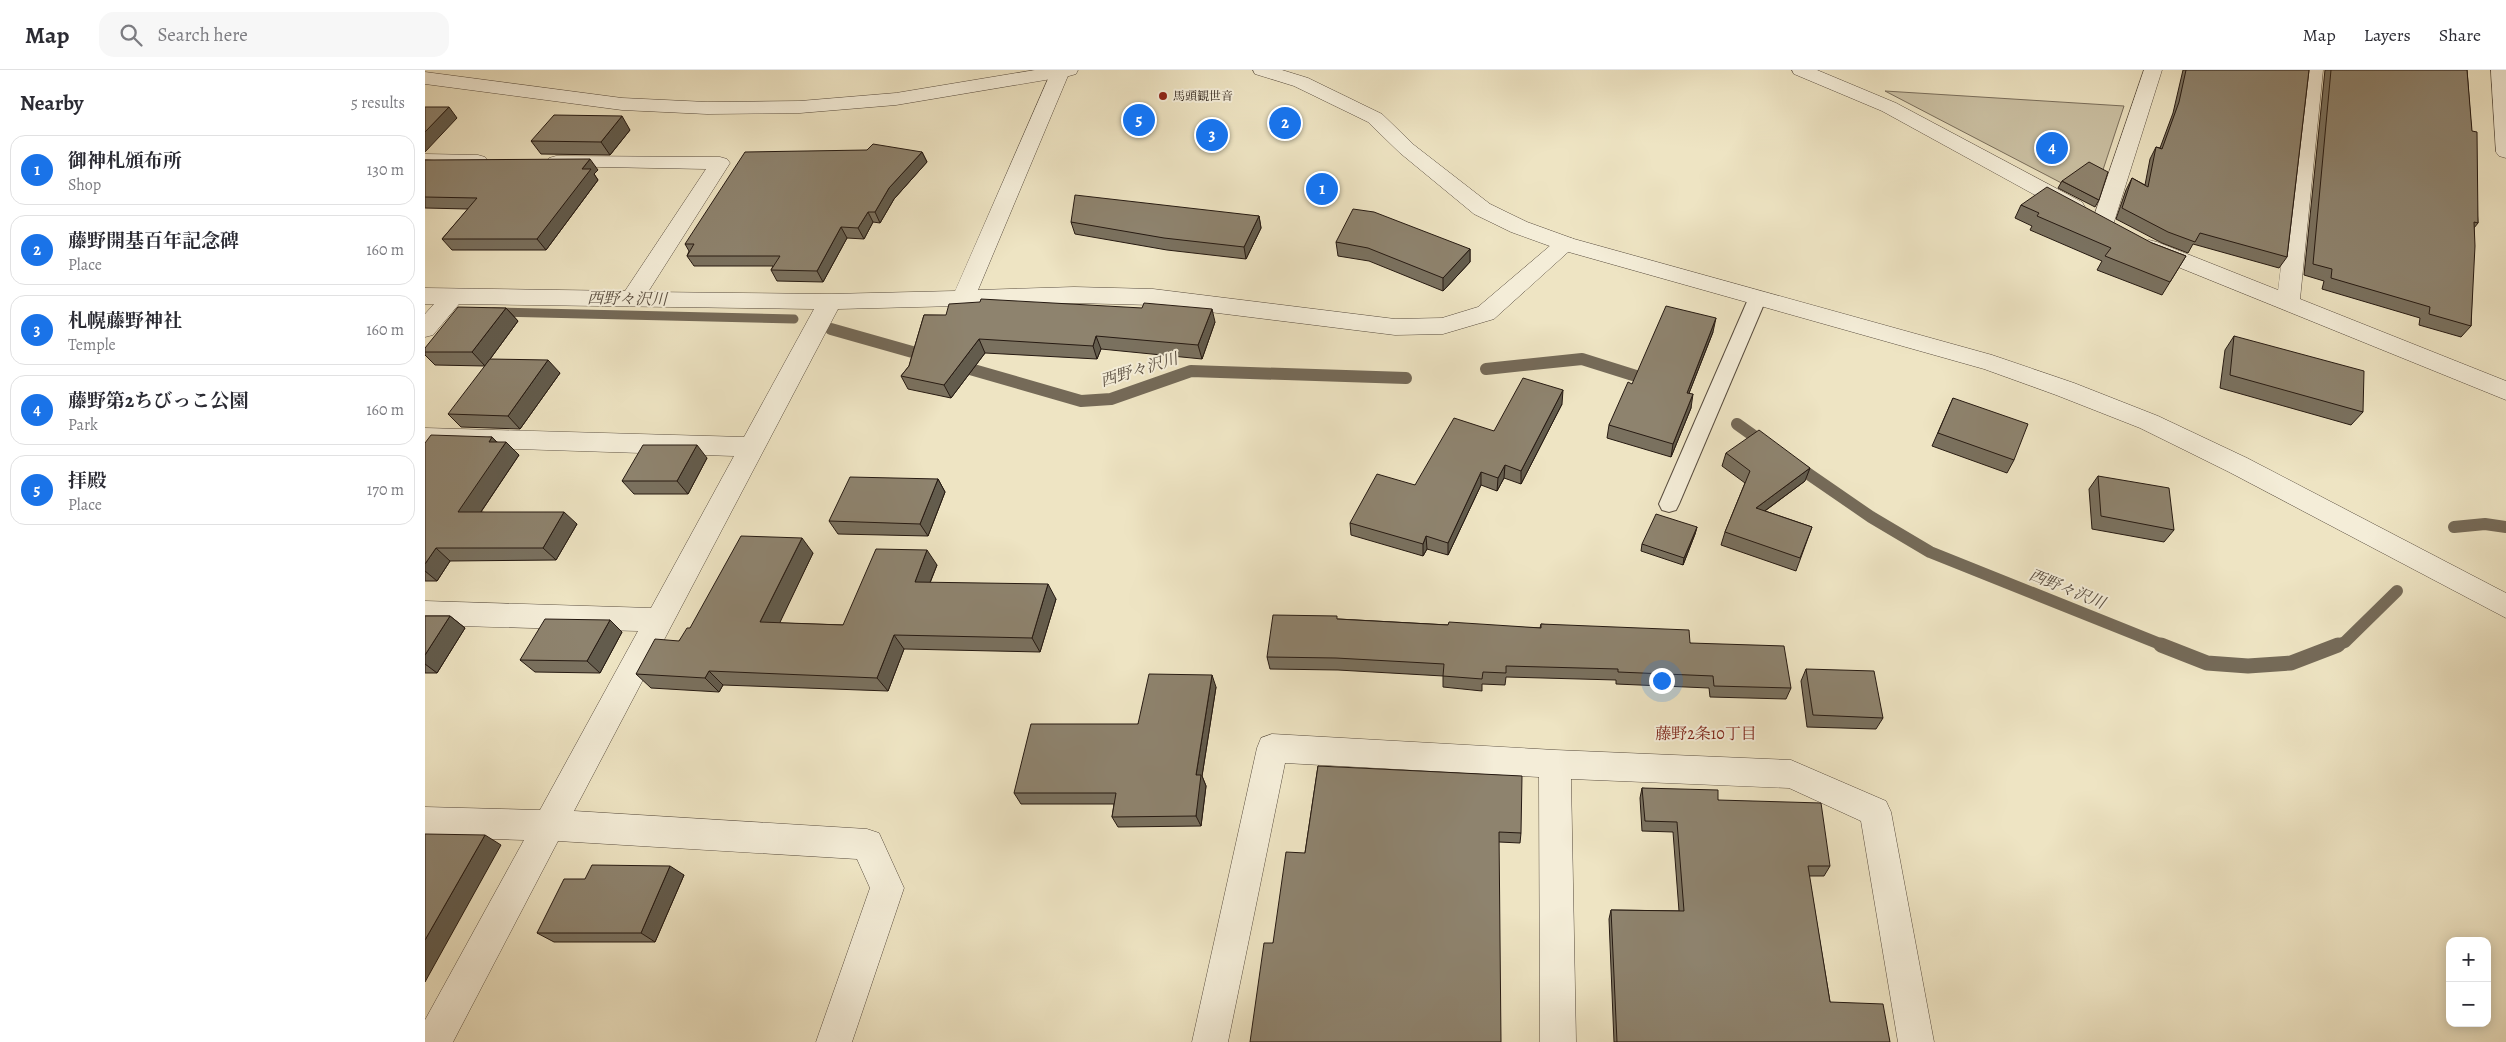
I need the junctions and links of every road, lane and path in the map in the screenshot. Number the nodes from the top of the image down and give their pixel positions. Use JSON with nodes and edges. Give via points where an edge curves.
{"nodes":[{"id":1,"x":1261,"y":70,"type":"edge"},
{"id":2,"x":1801,"y":70,"type":"edge"},
{"id":3,"x":2153,"y":70,"type":"edge"},
{"id":4,"x":2313,"y":70,"type":"edge"},
{"id":5,"x":1065,"y":71,"type":"edge"},
{"id":6,"x":425,"y":78,"type":"edge"},
{"id":7,"x":2502,"y":82,"type":"edge"},
{"id":8,"x":2506,"y":152,"type":"edge"},
{"id":9,"x":425,"y":160,"type":"edge"},
{"id":10,"x":494,"y":161,"type":"edge"},
{"id":11,"x":533,"y":161,"type":"edge"},
{"id":12,"x":2117,"y":230,"type":"junction"},
{"id":13,"x":1567,"y":244,"type":"junction"},
{"id":14,"x":425,"y":296,"type":"edge"},
{"id":15,"x":453,"y":296,"type":"junction"},
{"id":16,"x":1758,"y":297,"type":"junction"},
{"id":17,"x":632,"y":299,"type":"junction"},
{"id":18,"x":963,"y":299,"type":"junction"},
{"id":19,"x":830,"y":302,"type":"junction"},
{"id":20,"x":2288,"y":304,"type":"junction"},
{"id":21,"x":425,"y":329,"type":"edge"},
{"id":22,"x":2506,"y":391,"type":"edge"},
{"id":23,"x":425,"y":437,"type":"edge"},
{"id":24,"x":753,"y":447,"type":"junction"},
{"id":25,"x":1669,"y":504,"type":"dead end"},
{"id":26,"x":2506,"y":606,"type":"edge"},
{"id":27,"x":425,"y":613,"type":"edge"},
{"id":28,"x":660,"y":620,"type":"junction"},
{"id":29,"x":1555,"y":764,"type":"junction"},
{"id":30,"x":425,"y":822,"type":"edge"},
{"id":31,"x":549,"y":825,"type":"junction"},
{"id":32,"x":433,"y":1042,"type":"edge"},
{"id":33,"x":834,"y":1042,"type":"edge"},
{"id":34,"x":1210,"y":1042,"type":"edge"},
{"id":35,"x":1558,"y":1042,"type":"edge"},
{"id":36,"x":1916,"y":1042,"type":"edge"}],
"edges":[{"from":1,"to":13,"type":"street","via":[[1301,82],[1375,118],[1407,149],[1482,209]]},
{"from":2,"to":12,"type":"street","via":[[1889,107]]},
{"from":3,"to":12,"type":"street"},
{"from":4,"to":20,"type":"street"},
{"from":5,"to":6,"type":"street","via":[[896,99],[799,107],[707,108],[621,104]]},
{"from":5,"to":18,"type":"street"},
{"from":7,"to":8,"type":"street"},
{"from":9,"to":10,"type":"street"},
{"from":11,"to":17,"type":"street","via":[[720,163]]},
{"from":12,"to":20,"type":"street","via":[[2153,250]]},
{"from":13,"to":16,"type":"street"},
{"from":13,"to":18,"type":"street","via":[[1487,313],[1443,326],[1395,327],[1153,297]]},
{"from":14,"to":15,"type":"street"},
{"from":15,"to":17,"type":"street"},
{"from":15,"to":21,"type":"street"},
{"from":16,"to":25,"type":"lane"},
{"from":16,"to":26,"type":"street","via":[[1992,363],[2149,422],[2238,465]]},
{"from":17,"to":19,"type":"street"},
{"from":18,"to":19,"type":"street"},
{"from":19,"to":24,"type":"street"},
{"from":20,"to":22,"type":"street"},
{"from":23,"to":24,"type":"street"},
{"from":24,"to":28,"type":"street"},
{"from":27,"to":28,"type":"street"},
{"from":28,"to":31,"type":"street"},
{"from":29,"to":34,"type":"street","via":[[1272,748]]},
{"from":29,"to":35,"type":"street"},
{"from":29,"to":36,"type":"street","via":[[1791,774],[1875,812]]},
{"from":30,"to":31,"type":"street"},
{"from":31,"to":32,"type":"street"},
{"from":31,"to":33,"type":"street","via":[[867,844],[887,888]]}]}
